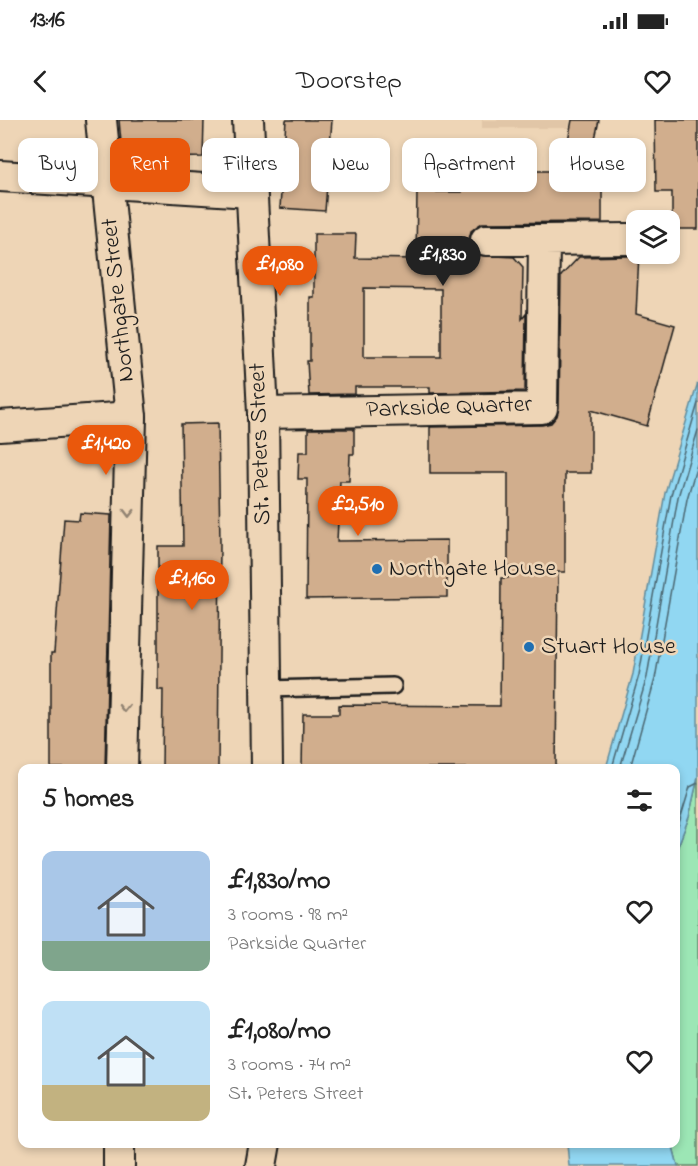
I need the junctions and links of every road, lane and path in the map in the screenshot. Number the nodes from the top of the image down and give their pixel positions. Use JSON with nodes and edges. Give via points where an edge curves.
{"nodes":[{"id":1,"x":101,"y":120,"type":"edge"},
{"id":2,"x":248,"y":120,"type":"edge"},
{"id":3,"x":248,"y":138,"type":"edge"},
{"id":4,"x":0,"y":176,"type":"edge"},
{"id":5,"x":106,"y":183,"type":"junction"},
{"id":6,"x":202,"y":189,"type":"edge"},
{"id":7,"x":250,"y":192,"type":"edge"},
{"id":8,"x":626,"y":239,"type":"edge"},
{"id":9,"x":486,"y":240,"type":"dead end"},
{"id":10,"x":544,"y":240,"type":"junction"},
{"id":11,"x":263,"y":413,"type":"junction"},
{"id":12,"x":131,"y":417,"type":"junction"},
{"id":13,"x":0,"y":426,"type":"edge"},
{"id":14,"x":393,"y":686,"type":"dead end"},
{"id":15,"x":265,"y":689,"type":"junction"},
{"id":16,"x":123,"y":764,"type":"edge"},
{"id":17,"x":267,"y":764,"type":"edge"},
{"id":18,"x":119,"y":1148,"type":"edge"},
{"id":19,"x":265,"y":1148,"type":"edge"},
{"id":20,"x":119,"y":1166,"type":"edge"},
{"id":21,"x":261,"y":1166,"type":"edge"}],
"edges":[{"from":1,"to":5,"type":"street","name":"Northgate Street"},
{"from":2,"to":3,"type":"street","name":"St. Peters Street"},
{"from":4,"to":5,"type":"street"},
{"from":5,"to":6,"type":"street"},
{"from":5,"to":12,"type":"street","name":"Northgate Street"},
{"from":7,"to":11,"type":"street","name":"St. Peters Street"},
{"from":8,"to":10,"type":"street"},
{"from":9,"to":10,"type":"street"},
{"from":10,"to":11,"type":"street","name":"Parkside Quarter","via":[[542,408]]},
{"from":11,"to":15,"type":"street","name":"St. Peters Street"},
{"from":12,"to":13,"type":"street"},
{"from":12,"to":16,"type":"street","name":"Northgate Street","one_way":true},
{"from":14,"to":15,"type":"lane"},
{"from":15,"to":17,"type":"street","name":"St. Peters Street"},
{"from":18,"to":20,"type":"street"},
{"from":19,"to":21,"type":"street"}]}
